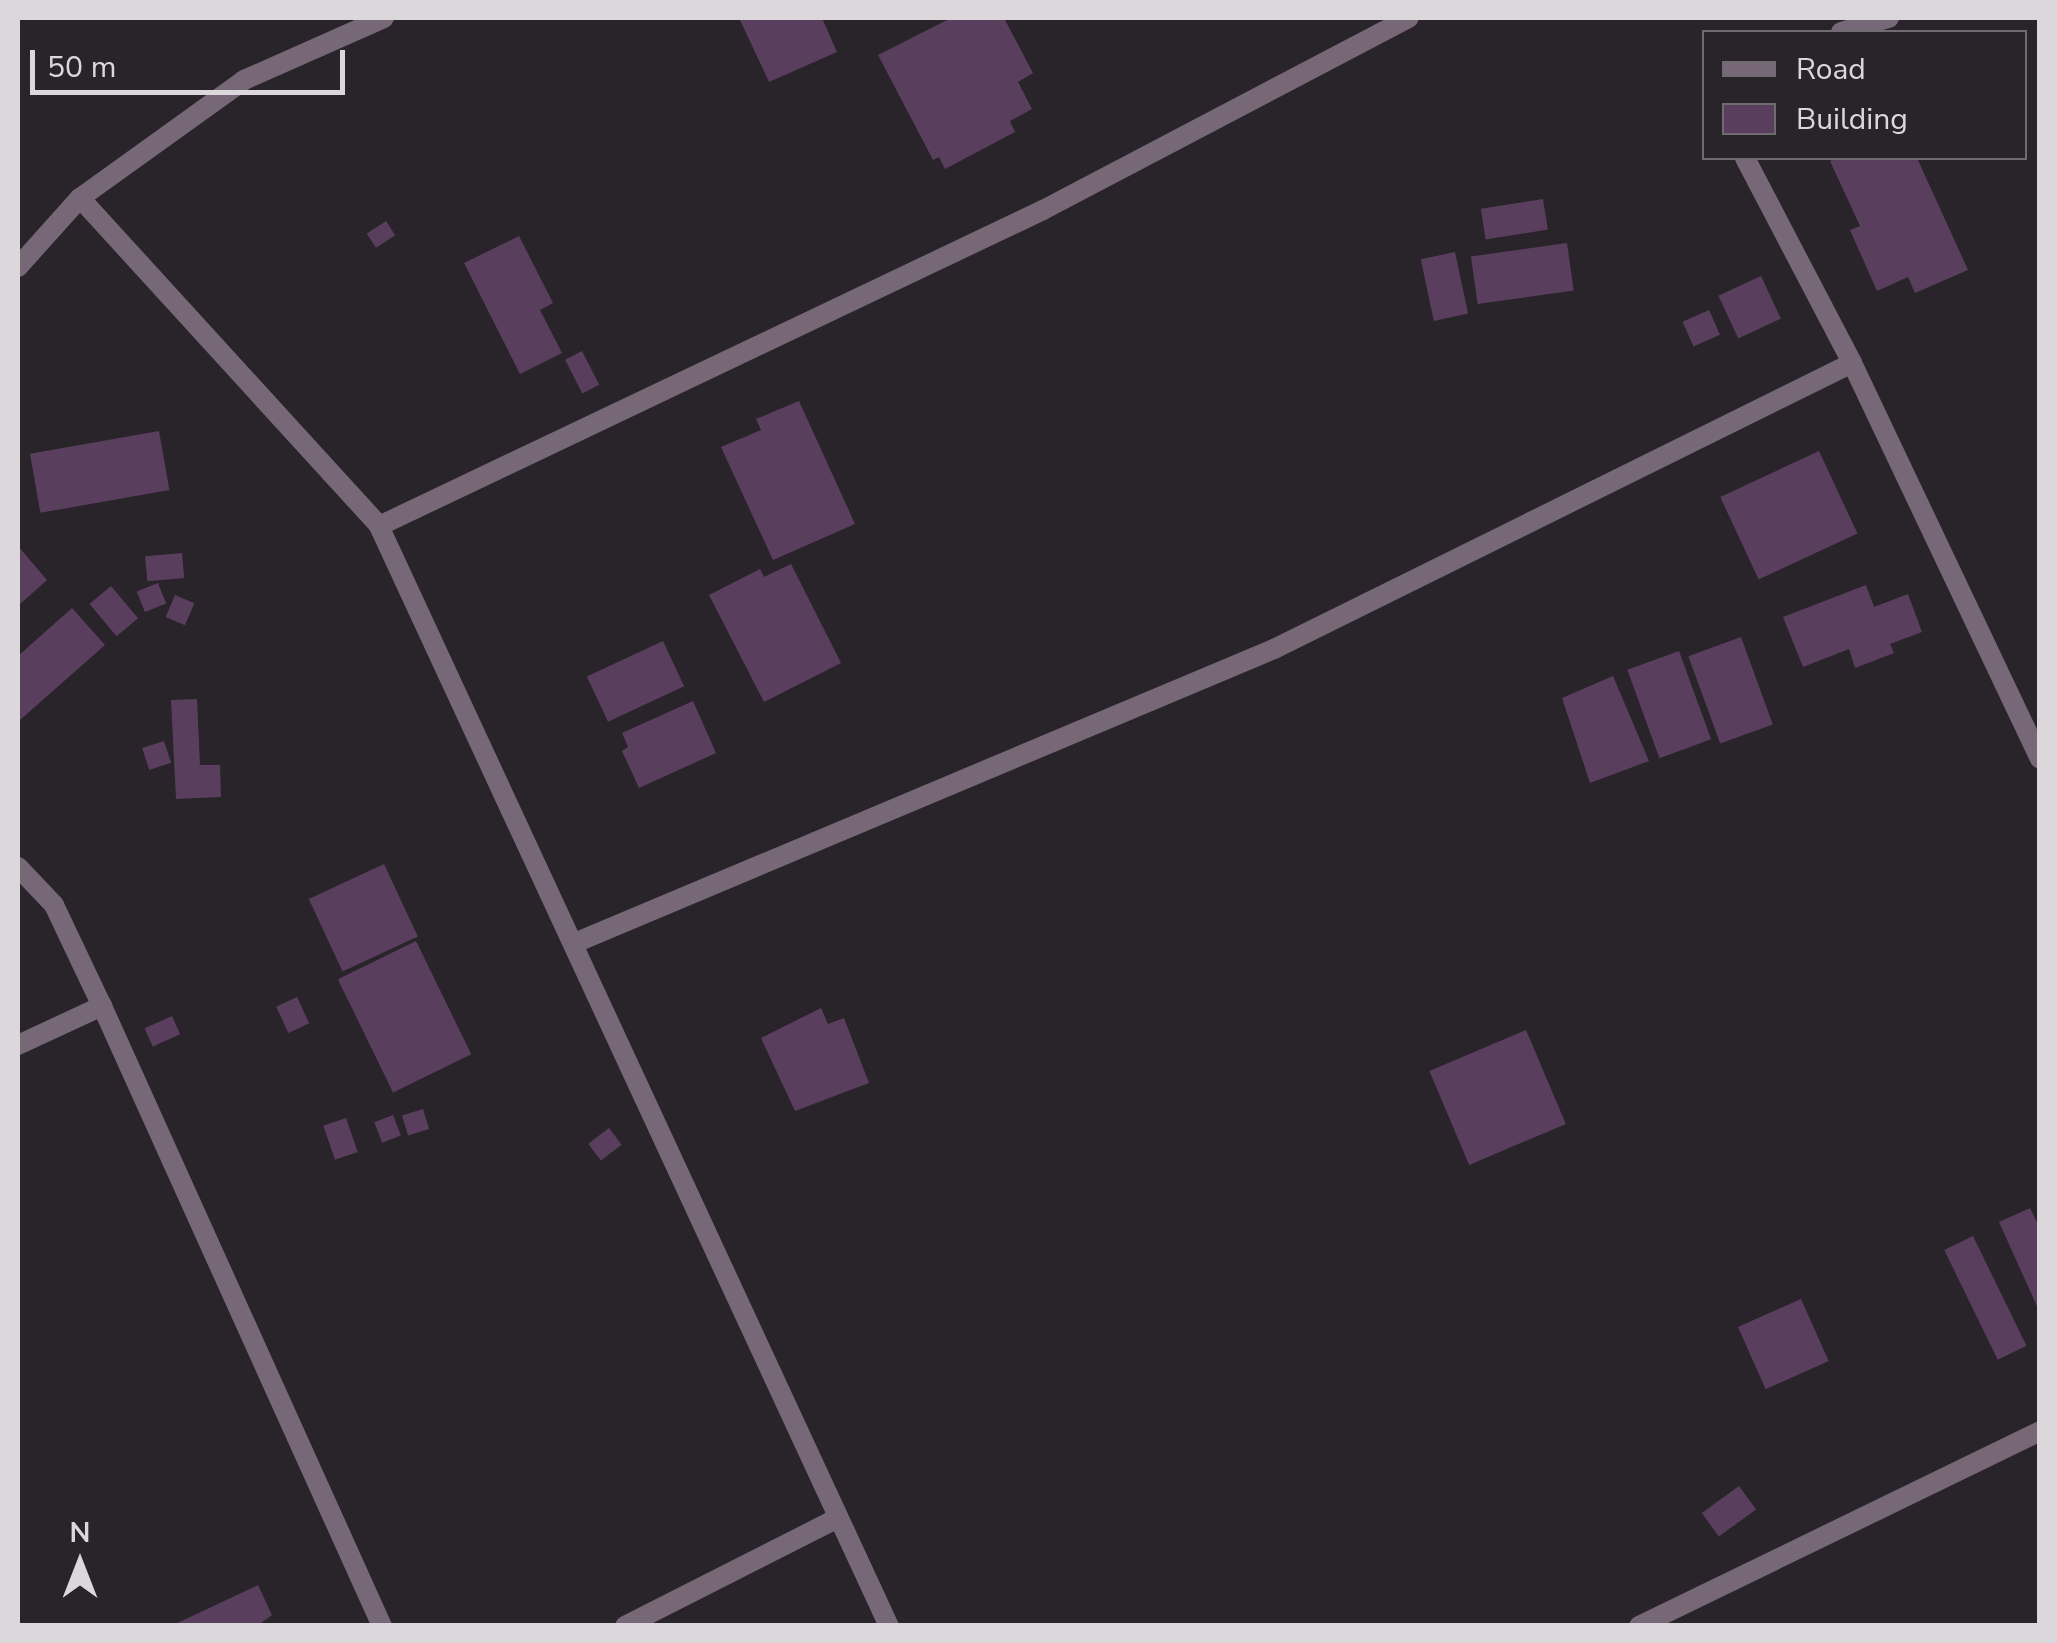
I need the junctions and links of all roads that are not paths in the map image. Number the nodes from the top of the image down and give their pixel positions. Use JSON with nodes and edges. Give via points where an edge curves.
{"nodes":[{"id":1,"x":384,"y":18,"type":"edge"},
{"id":2,"x":1409,"y":18,"type":"edge"},
{"id":3,"x":1888,"y":18,"type":"edge"},
{"id":4,"x":1848,"y":30,"type":"edge"},
{"id":5,"x":1746,"y":160,"type":"edge"},
{"id":6,"x":80,"y":198,"type":"junction"},
{"id":7,"x":18,"y":267,"type":"edge"},
{"id":8,"x":1852,"y":363,"type":"junction"},
{"id":9,"x":379,"y":526,"type":"junction"},
{"id":10,"x":2040,"y":759,"type":"edge"},
{"id":11,"x":18,"y":866,"type":"edge"},
{"id":12,"x":577,"y":942,"type":"junction"},
{"id":13,"x":102,"y":1006,"type":"junction"},
{"id":14,"x":18,"y":1044,"type":"edge"},
{"id":15,"x":2040,"y":1432,"type":"edge"},
{"id":16,"x":836,"y":1519,"type":"junction"},
{"id":17,"x":382,"y":1626,"type":"edge"},
{"id":18,"x":625,"y":1626,"type":"edge"},
{"id":19,"x":889,"y":1626,"type":"edge"},
{"id":20,"x":1639,"y":1626,"type":"edge"}],
"edges":[{"from":1,"to":6,"type":"street","via":[[244,80]]},
{"from":2,"to":9,"type":"street","via":[[1043,210]]},
{"from":3,"to":4,"type":"street"},
{"from":5,"to":8,"type":"street"},
{"from":6,"to":7,"type":"street"},
{"from":6,"to":9,"type":"street"},
{"from":8,"to":10,"type":"street"},
{"from":8,"to":12,"type":"street","via":[[1274,648]]},
{"from":9,"to":12,"type":"street"},
{"from":11,"to":13,"type":"street","via":[[54,905]]},
{"from":12,"to":16,"type":"street"},
{"from":13,"to":14,"type":"street"},
{"from":13,"to":17,"type":"street"},
{"from":15,"to":20,"type":"street"},
{"from":16,"to":18,"type":"street"},
{"from":16,"to":19,"type":"street"}]}
